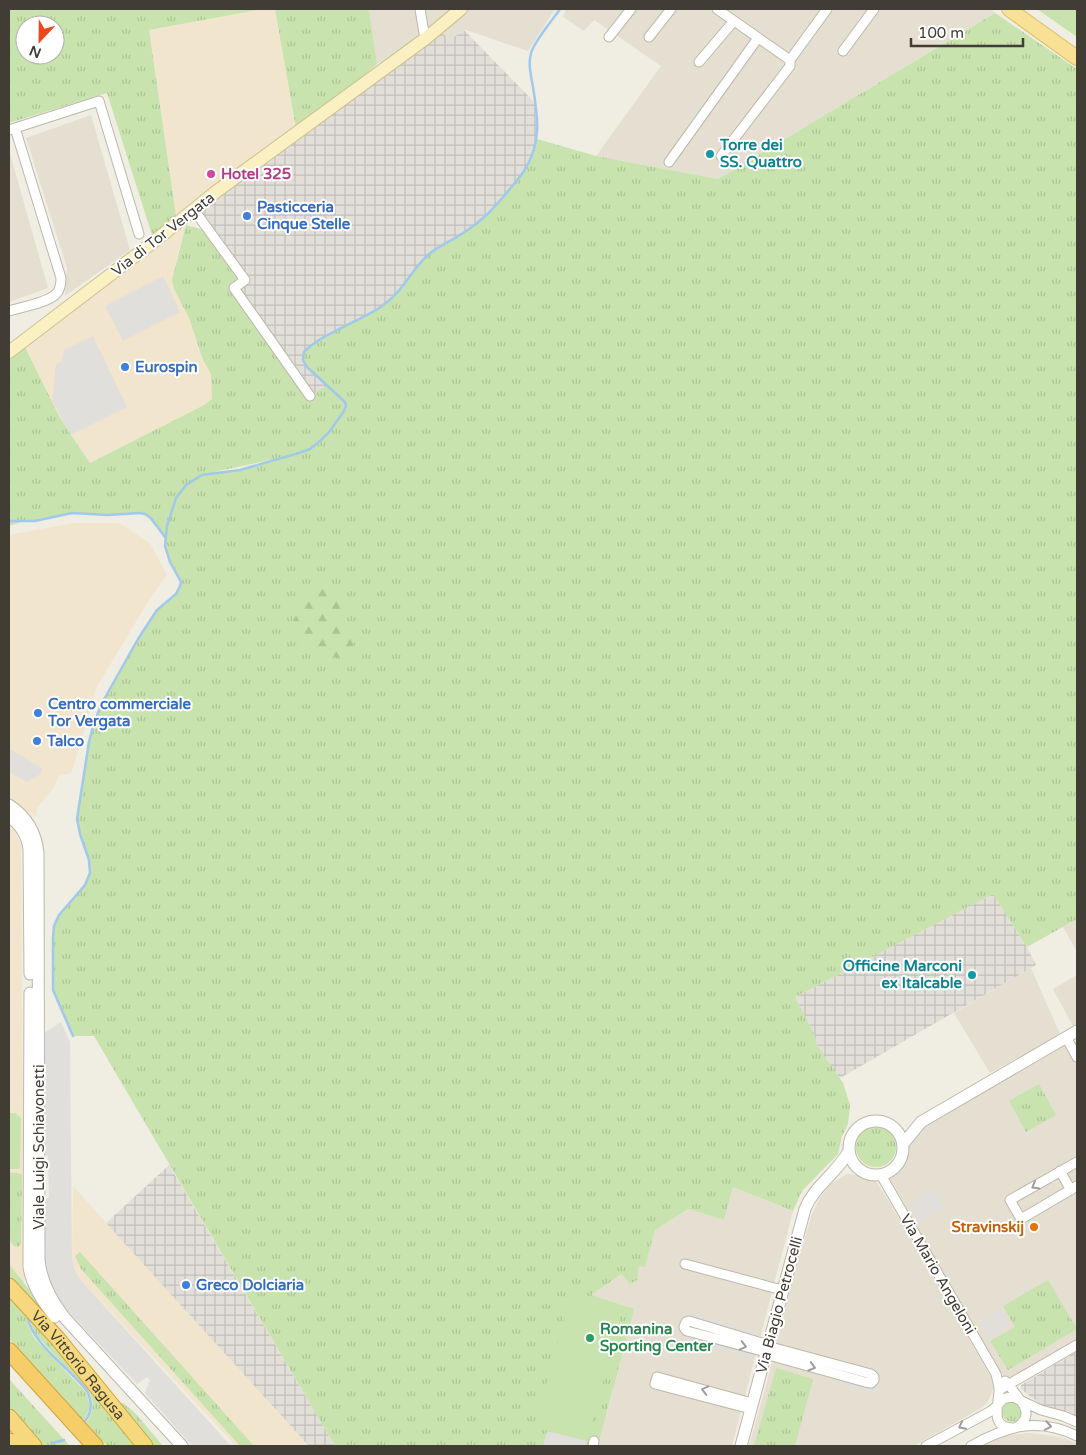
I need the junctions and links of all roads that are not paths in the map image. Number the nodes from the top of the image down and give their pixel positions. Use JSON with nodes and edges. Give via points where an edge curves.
{"nodes":[{"id":1,"x":420,"y":9,"type":"edge"},
{"id":2,"x":462,"y":9,"type":"edge"},
{"id":3,"x":631,"y":9,"type":"edge"},
{"id":4,"x":670,"y":9,"type":"edge"},
{"id":5,"x":716,"y":9,"type":"edge"},
{"id":6,"x":827,"y":9,"type":"edge"},
{"id":7,"x":874,"y":9,"type":"edge"},
{"id":8,"x":1008,"y":9,"type":"edge"},
{"id":9,"x":1024,"y":9,"type":"edge"},
{"id":10,"x":733,"y":22,"type":"junction"},
{"id":11,"x":609,"y":37,"type":"dead end"},
{"id":12,"x":649,"y":37,"type":"dead end"},
{"id":13,"x":758,"y":38,"type":"junction"},
{"id":14,"x":424,"y":39,"type":"junction"},
{"id":15,"x":1077,"y":47,"type":"edge"},
{"id":16,"x":843,"y":51,"type":"dead end"},
{"id":17,"x":1077,"y":58,"type":"edge"},
{"id":18,"x":790,"y":60,"type":"junction"},
{"id":19,"x":700,"y":62,"type":"dead end"},
{"id":20,"x":12,"y":129,"type":"edge"},
{"id":21,"x":721,"y":156,"type":"dead end"},
{"id":22,"x":669,"y":162,"type":"dead end"},
{"id":23,"x":194,"y":210,"type":"junction"},
{"id":24,"x":139,"y":234,"type":"dead end"},
{"id":25,"x":9,"y":311,"type":"edge"},
{"id":26,"x":9,"y":352,"type":"edge"},
{"id":27,"x":310,"y":396,"type":"dead end"},
{"id":28,"x":9,"y":805,"type":"edge"},
{"id":29,"x":9,"y":816,"type":"edge"},
{"id":30,"x":1077,"y":1031,"type":"edge"},
{"id":31,"x":1066,"y":1037,"type":"junction"},
{"id":32,"x":1077,"y":1057,"type":"edge"},
{"id":33,"x":921,"y":1122,"type":"junction"},
{"id":34,"x":893,"y":1126,"type":"junction"},
{"id":35,"x":903,"y":1144,"type":"junction"},
{"id":36,"x":849,"y":1152,"type":"junction"},
{"id":37,"x":1077,"y":1162,"type":"edge"},
{"id":38,"x":860,"y":1169,"type":"junction"},
{"id":39,"x":1060,"y":1171,"type":"junction"},
{"id":40,"x":834,"y":1173,"type":"junction"},
{"id":41,"x":880,"y":1175,"type":"junction"},
{"id":42,"x":1074,"y":1188,"type":"edge"},
{"id":43,"x":28,"y":1264,"type":"junction"},
{"id":44,"x":684,"y":1264,"type":"dead end"},
{"id":45,"x":44,"y":1284,"type":"junction"},
{"id":46,"x":9,"y":1286,"type":"edge"},
{"id":47,"x":782,"y":1290,"type":"junction"},
{"id":48,"x":1077,"y":1345,"type":"edge"},
{"id":49,"x":767,"y":1349,"type":"junction"},
{"id":50,"x":9,"y":1351,"type":"edge"},
{"id":51,"x":9,"y":1367,"type":"edge"},
{"id":52,"x":996,"y":1374,"type":"junction"},
{"id":53,"x":1009,"y":1385,"type":"junction"},
{"id":54,"x":680,"y":1387,"type":"dead end"},
{"id":55,"x":999,"y":1390,"type":"junction"},
{"id":56,"x":1021,"y":1400,"type":"junction"},
{"id":57,"x":752,"y":1406,"type":"junction"},
{"id":58,"x":998,"y":1406,"type":"junction"},
{"id":59,"x":9,"y":1417,"type":"edge"},
{"id":60,"x":1077,"y":1422,"type":"edge"},
{"id":61,"x":1015,"y":1427,"type":"junction"},
{"id":62,"x":1077,"y":1436,"type":"edge"},
{"id":63,"x":9,"y":1441,"type":"edge"},
{"id":64,"x":27,"y":1446,"type":"edge"},
{"id":65,"x":34,"y":1446,"type":"edge"},
{"id":66,"x":81,"y":1446,"type":"edge"},
{"id":67,"x":95,"y":1446,"type":"edge"},
{"id":68,"x":145,"y":1446,"type":"edge"},
{"id":69,"x":174,"y":1446,"type":"edge"},
{"id":70,"x":182,"y":1446,"type":"edge"},
{"id":71,"x":741,"y":1446,"type":"edge"},
{"id":72,"x":926,"y":1446,"type":"edge"},
{"id":73,"x":971,"y":1446,"type":"edge"}],
"edges":[{"from":1,"to":14,"type":"street"},
{"from":2,"to":14,"type":"main road","name":"Via di Tor Vergata"},
{"from":3,"to":11,"type":"street"},
{"from":4,"to":12,"type":"street"},
{"from":5,"to":10,"type":"street"},
{"from":6,"to":18,"type":"street"},
{"from":7,"to":16,"type":"street"},
{"from":8,"to":17,"type":"main road"},
{"from":9,"to":15,"type":"main road"},
{"from":10,"to":13,"type":"street"},
{"from":10,"to":19,"type":"street"},
{"from":13,"to":18,"type":"street"},
{"from":13,"to":22,"type":"street"},
{"from":14,"to":23,"type":"main road","name":"Via di Tor Vergata"},
{"from":18,"to":21,"type":"street","via":[[790,66]]},
{"from":20,"to":24,"type":"street","via":[[98,101]]},
{"from":20,"to":25,"type":"street","via":[[61,278],[56,294]]},
{"from":23,"to":26,"type":"main road","name":"Via di Tor Vergata"},
{"from":23,"to":27,"type":"street","via":[[245,280],[234,288]]},
{"from":28,"to":45,"type":"street","name":"Viale Luigi Schiavonetti","via":[[28,824],[38,853],[39,1260]]},
{"from":29,"to":43,"type":"street","name":"Viale Luigi Schiavonetti","via":[[24,832],[30,853]]},
{"from":30,"to":31,"type":"street"},
{"from":31,"to":32,"type":"street"},
{"from":31,"to":33,"type":"street"},
{"from":33,"to":34,"type":"street"},
{"from":33,"to":35,"type":"street"},
{"from":34,"to":35,"type":"street"},
{"from":34,"to":36,"type":"street","via":[[878,1121],[862,1125],[852,1137]]},
{"from":35,"to":41,"type":"street","via":[[897,1165],[889,1173]]},
{"from":36,"to":38,"type":"street"},
{"from":36,"to":40,"type":"street","name":"Via Biagio Petrocelli"},
{"from":37,"to":39,"type":"street"},
{"from":38,"to":40,"type":"street"},
{"from":38,"to":41,"type":"street"},
{"from":39,"to":42,"type":"street"},
{"from":39,"to":42,"type":"street","one_way":true,"via":[[1010,1200],[1021,1219]]},
{"from":40,"to":47,"type":"street","name":"Via Biagio Petrocelli","via":[[817,1189],[806,1206]]},
{"from":41,"to":52,"type":"street","name":"Via Mario Angeloni"},
{"from":43,"to":45,"type":"street"},
{"from":43,"to":69,"type":"street","name":"Viale Luigi Schiavonetti","via":[[34,1285],[51,1312]]},
{"from":44,"to":47,"type":"street"},
{"from":45,"to":70,"type":"street","name":"Viale Luigi Schiavonetti","via":[[64,1317]]},
{"from":46,"to":68,"type":"highway","name":"Via Vittorio Ragusa","via":[[58,1339]]},
{"from":47,"to":49,"type":"street","name":"Via Biagio Petrocelli"},
{"from":48,"to":53,"type":"street"},
{"from":49,"to":49,"type":"street","one_way":true,"via":[[689,1321],[685,1324],[687,1331]]},
{"from":49,"to":49,"type":"street","one_way":true,"via":[[865,1382],[874,1380],[871,1374]]},
{"from":49,"to":57,"type":"street","name":"Via Biagio Petrocelli"},
{"from":50,"to":67,"type":"highway"},
{"from":51,"to":66,"type":"highway"},
{"from":52,"to":53,"type":"street","name":"Via Mario Angeloni"},
{"from":52,"to":55,"type":"street","name":"Via Mario Angeloni"},
{"from":53,"to":55,"type":"street"},
{"from":53,"to":56,"type":"street","name":"Via Mario Angeloni"},
{"from":54,"to":57,"type":"street"},
{"from":55,"to":58,"type":"street","name":"Via Mario Angeloni"},
{"from":56,"to":58,"type":"street","via":[[1009,1397]]},
{"from":56,"to":60,"type":"street"},
{"from":56,"to":61,"type":"street","via":[[1027,1414],[1024,1422]]},
{"from":57,"to":71,"type":"street","name":"Via Biagio Petrocelli"},
{"from":58,"to":61,"type":"street","via":[[999,1422]]},
{"from":58,"to":72,"type":"street","one_way":true},
{"from":59,"to":65,"type":"highway"},
{"from":61,"to":62,"type":"street","one_way":true,"via":[[1045,1425]]},
{"from":61,"to":73,"type":"street"},
{"from":63,"to":64,"type":"highway"}]}
